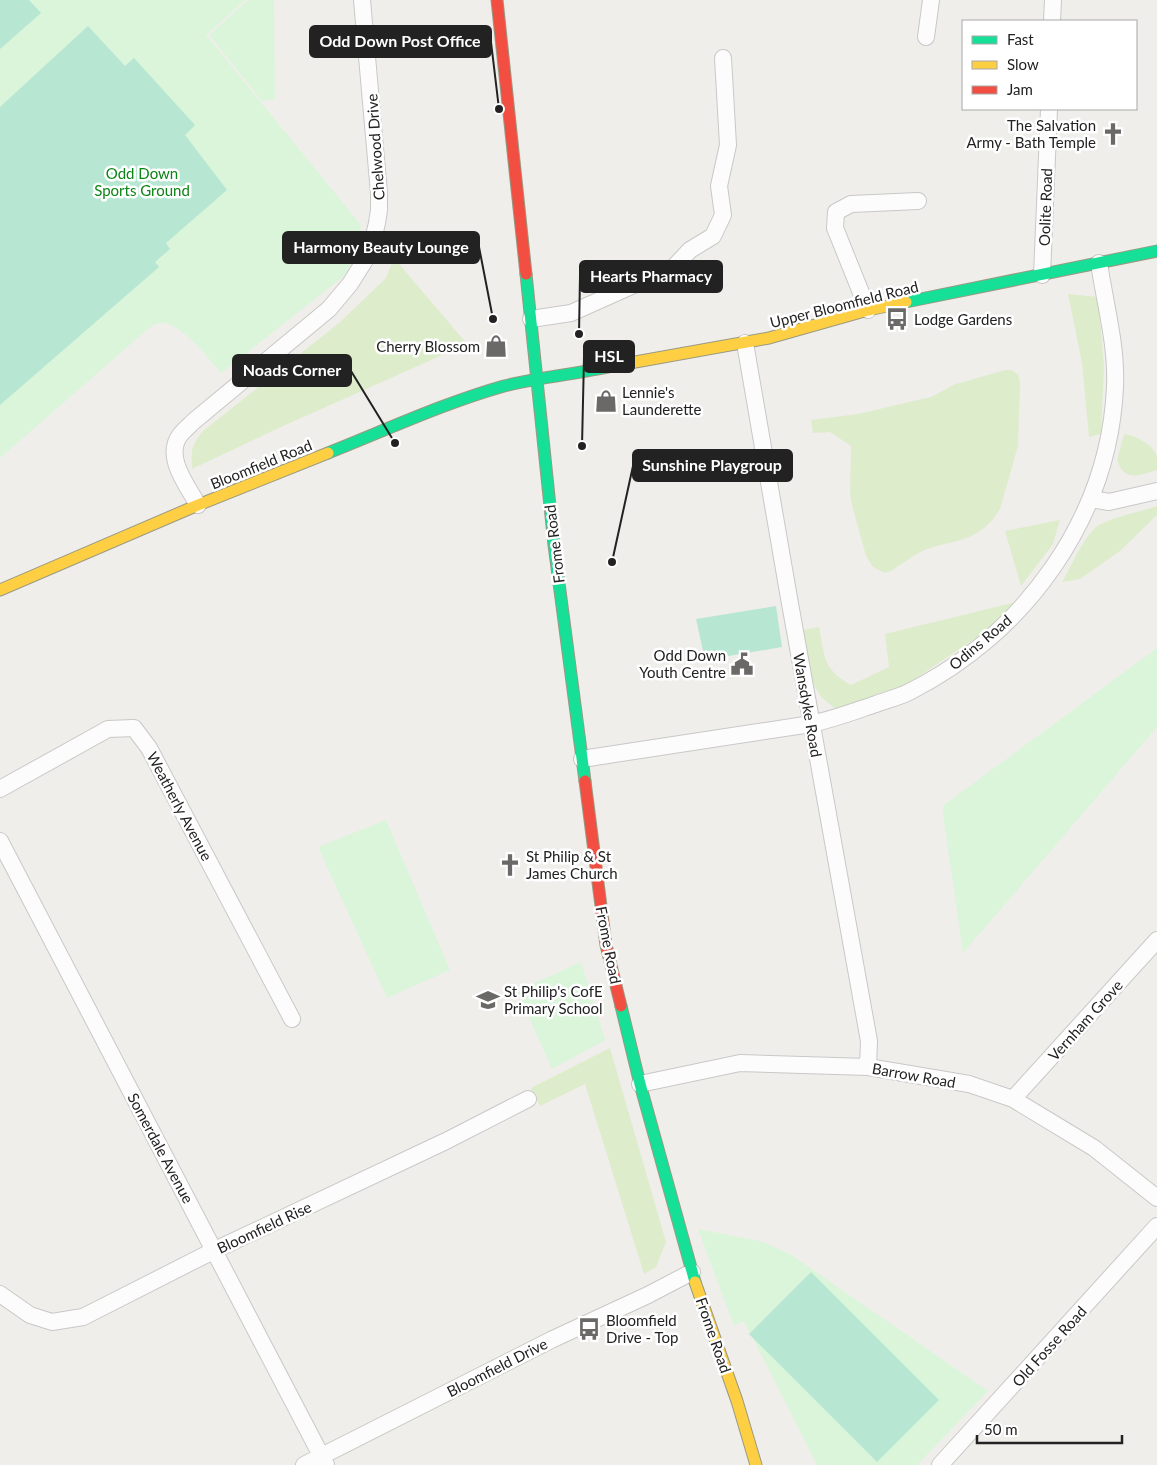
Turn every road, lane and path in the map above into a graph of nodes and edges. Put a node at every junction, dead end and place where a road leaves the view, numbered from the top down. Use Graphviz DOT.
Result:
graph roads {
  1 [pos="362,0"];
  2 [pos="497,0"];
  3 [pos="931,0"];
  4 [pos="1053,0"];
  5 [pos="1052,20"];
  6 [pos="926,36"];
  7 [pos="723,58"];
  8 [pos="1049,110"];
  9 [pos="918,201"];
  10 [pos="1157,251"];
  11 [pos="1099,263"];
  12 [pos="1042,275"];
  13 [pos="868,310"];
  14 [pos="531,319"];
  15 [pos="745,343"];
  16 [pos="537,378"];
  17 [pos="1157,491"];
  18 [pos="1091,499"];
  19 [pos="198,505"];
  20 [pos="0,590"];
  21 [pos="811,724"];
  22 [pos="582,759"];
  23 [pos="0,789"];
  24 [pos="0,841"];
  25 [pos="1157,940"];
  26 [pos="292,1018"];
  27 [pos="868,1066"];
  28 [pos="640,1084"];
  29 [pos="528,1099"];
  30 [pos="1013,1099"];
  31 [pos="1157,1198"];
  32 [pos="1156,1229"];
  33 [pos="215,1250"];
  34 [pos="692,1272"];
  35 [pos="0,1294"];
  36 [pos="324,1461"];
  37 [pos="304,1465"];
  38 [pos="756,1465"];
  39 [pos="940,1465"];
  1 -- 19 [label="street, Chelwood Drive"];
  2 -- 14 [label="street, Frome Road"];
  3 -- 6 [label="street"];
  4 -- 5 [label="street"];
  7 -- 14 [label="street"];
  8 -- 12 [label="street, Oolite Road"];
  9 -- 13 [label="street"];
  10 -- 11 [label="street, Upper Bloomfield Road"];
  11 -- 12 [label="street, Upper Bloomfield Road"];
  11 -- 18 [label="street, Odins Road"];
  12 -- 13 [label="street, Upper Bloomfield Road"];
  13 -- 15 [label="street, Upper Bloomfield Road"];
  14 -- 16 [label="street, Frome Road"];
  15 -- 16 [label="street, Upper Bloomfield Road"];
  15 -- 21 [label="street, Wansdyke Road"];
  16 -- 19 [label="street, Bloomfield Road"];
  16 -- 22 [label="street, Frome Road"];
  17 -- 18 [label="street"];
  18 -- 21 [label="street, Odins Road"];
  19 -- 20 [label="street, Bloomfield Road"];
  21 -- 22 [label="street, Odins Road"];
  21 -- 27 [label="street, Wansdyke Road"];
  22 -- 28 [label="street, Frome Road"];
  23 -- 26 [label="street, Weatherly Avenue"];
  24 -- 33 [label="street, Somerdale Avenue"];
  25 -- 30 [label="street, Vernham Grove"];
  27 -- 28 [label="street, Barrow Road"];
  27 -- 30 [label="street, Barrow Road"];
  28 -- 34 [label="street, Frome Road"];
  29 -- 33 [label="street, Bloomfield Rise"];
  30 -- 31 [label="street, Barrow Road"];
  32 -- 39 [label="street, Old Fosse Road"];
  33 -- 35 [label="street, Bloomfield Rise"];
  33 -- 36 [label="street, Somerdale Avenue"];
  34 -- 36 [label="street, Bloomfield Drive"];
  34 -- 38 [label="street, Frome Road"];
  36 -- 37 [label="street, Bloomfield Drive"];
}
